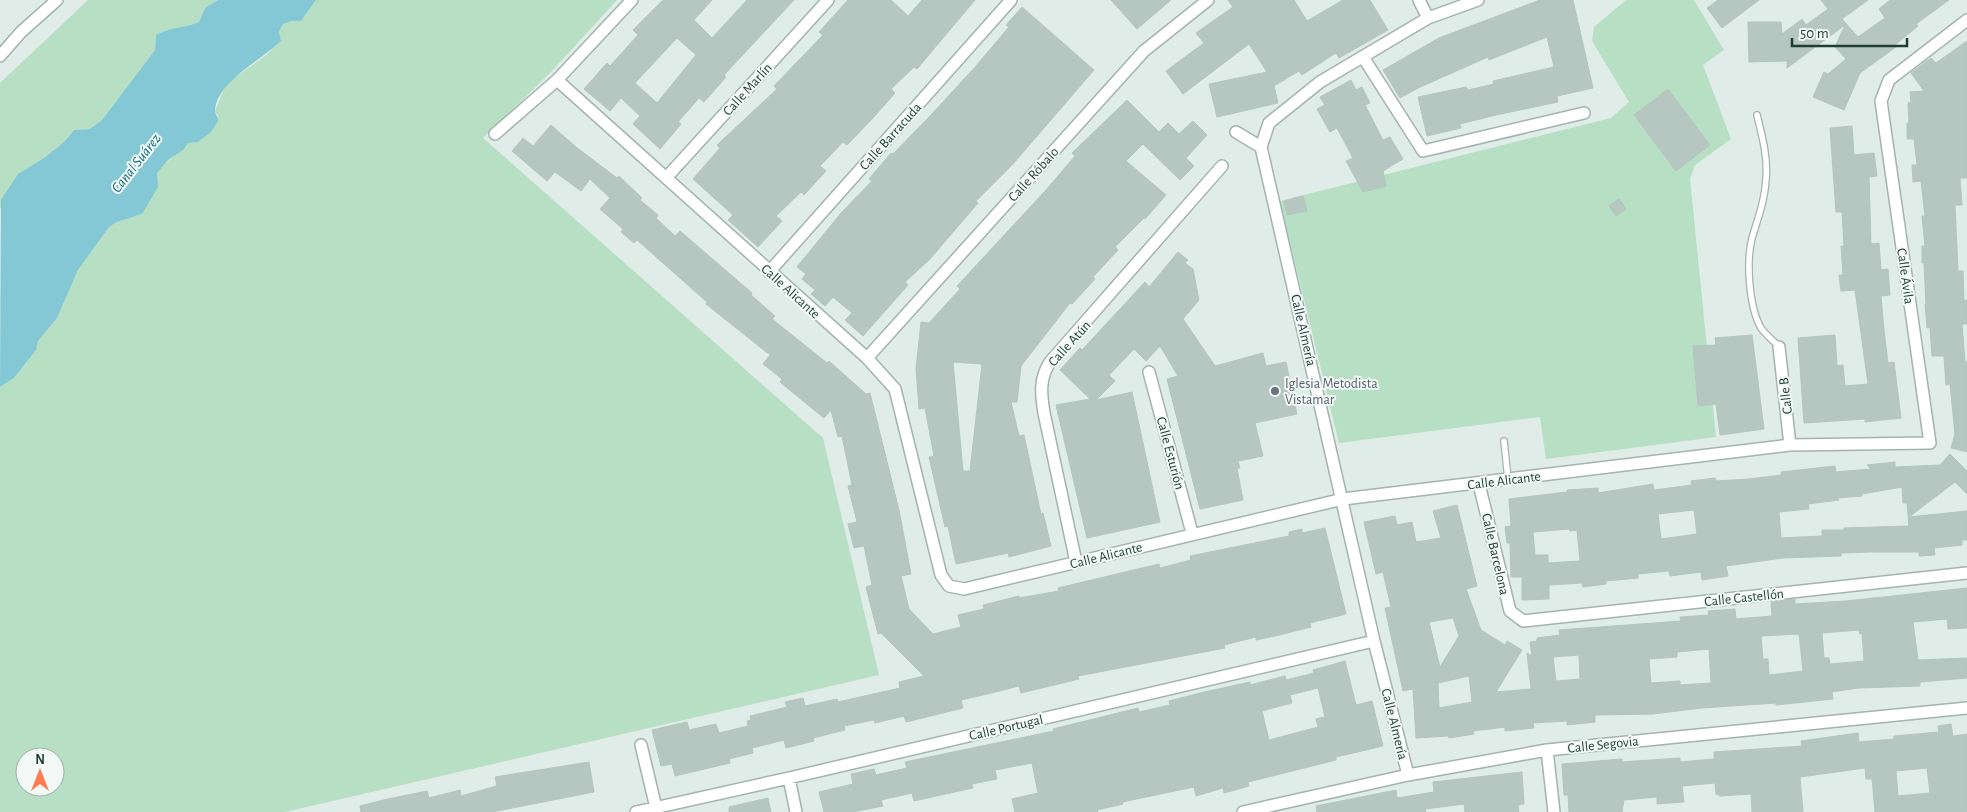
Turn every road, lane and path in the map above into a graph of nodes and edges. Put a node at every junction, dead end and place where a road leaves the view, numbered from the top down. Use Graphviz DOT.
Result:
graph roads {
  1 [pos="57,0"];
  2 [pos="632,0"];
  3 [pos="828,0"];
  4 [pos="1011,0"];
  5 [pos="1208,0"];
  6 [pos="1419,0"];
  7 [pos="1478,0"];
  8 [pos="1428,18"];
  9 [pos="1967,20"];
  10 [pos="0,56"];
  11 [pos="1363,57"];
  12 [pos="556,80"];
  13 [pos="1584,113"];
  14 [pos="1757,115"];
  15 [pos="1236,132"];
  16 [pos="495,134"];
  17 [pos="1261,147"];
  18 [pos="1222,166"];
  19 [pos="666,178"];
  20 [pos="769,272"];
  21 [pos="1779,347"];
  22 [pos="867,358"];
  23 [pos="1149,372"];
  24 [pos="1504,441"];
  25 [pos="1922,444"];
  26 [pos="1790,445"];
  27 [pos="1508,480"];
  28 [pos="1479,484"];
  29 [pos="1343,499"];
  30 [pos="1192,533"];
  31 [pos="1076,562"];
  32 [pos="1967,573"];
  33 [pos="1521,619"];
  34 [pos="1374,641"];
  35 [pos="1967,708"];
  36 [pos="641,745"];
  37 [pos="1547,750"];
  38 [pos="1408,775"];
  39 [pos="789,778"];
  40 [pos="657,810"];
  41 [pos="636,812"];
  42 [pos="796,812"];
  43 [pos="1243,812"];
  44 [pos="1554,812"];
  1 -- 10 [label="street"];
  2 -- 12 [label="street"];
  3 -- 19 [label="street, Calle Marlín"];
  4 -- 20 [label="street, Calle Barracuda"];
  5 -- 22 [label="street, Calle Róbalo"];
  6 -- 8 [label="street"];
  7 -- 8 [label="street"];
  8 -- 11 [label="street"];
  9 -- 25 [label="street, Calle Ávila"];
  11 -- 13 [label="street"];
  11 -- 17 [label="street"];
  12 -- 16 [label="street"];
  12 -- 19 [label="street, Calle Alicante"];
  14 -- 21 [label="lane"];
  15 -- 17 [label="street"];
  17 -- 29 [label="street, Calle Almería"];
  18 -- 31 [label="street, Calle Atún"];
  19 -- 20 [label="street, Calle Alicante"];
  20 -- 22 [label="street, Calle Alicante"];
  21 -- 26 [label="street, Calle B"];
  22 -- 31 [label="street, Calle Alicante"];
  23 -- 30 [label="street, Calle Esturión"];
  24 -- 27 [label="lane"];
  25 -- 26 [label="street, Calle Alicante"];
  26 -- 27 [label="street, Calle Alicante"];
  27 -- 28 [label="street, Calle Alicante"];
  28 -- 29 [label="street, Calle Alicante"];
  28 -- 33 [label="street, Calle Barcelona"];
  29 -- 30 [label="street, Calle Alicante"];
  29 -- 34 [label="street, Calle Almería"];
  30 -- 31 [label="street, Calle Alicante"];
  32 -- 33 [label="street, Calle Castellón"];
  34 -- 38 [label="street, Calle Almería"];
  34 -- 39 [label="street, Calle Portugal"];
  35 -- 37 [label="street, Calle Segovia"];
  36 -- 40 [label="street"];
  37 -- 38 [label="street, Calle Segovia"];
  37 -- 44 [label="street"];
  38 -- 43 [label="street, Calle Segovia"];
  39 -- 40 [label="street, Calle Portugal"];
  39 -- 42 [label="street"];
  40 -- 41 [label="street, Calle Portugal"];
}
